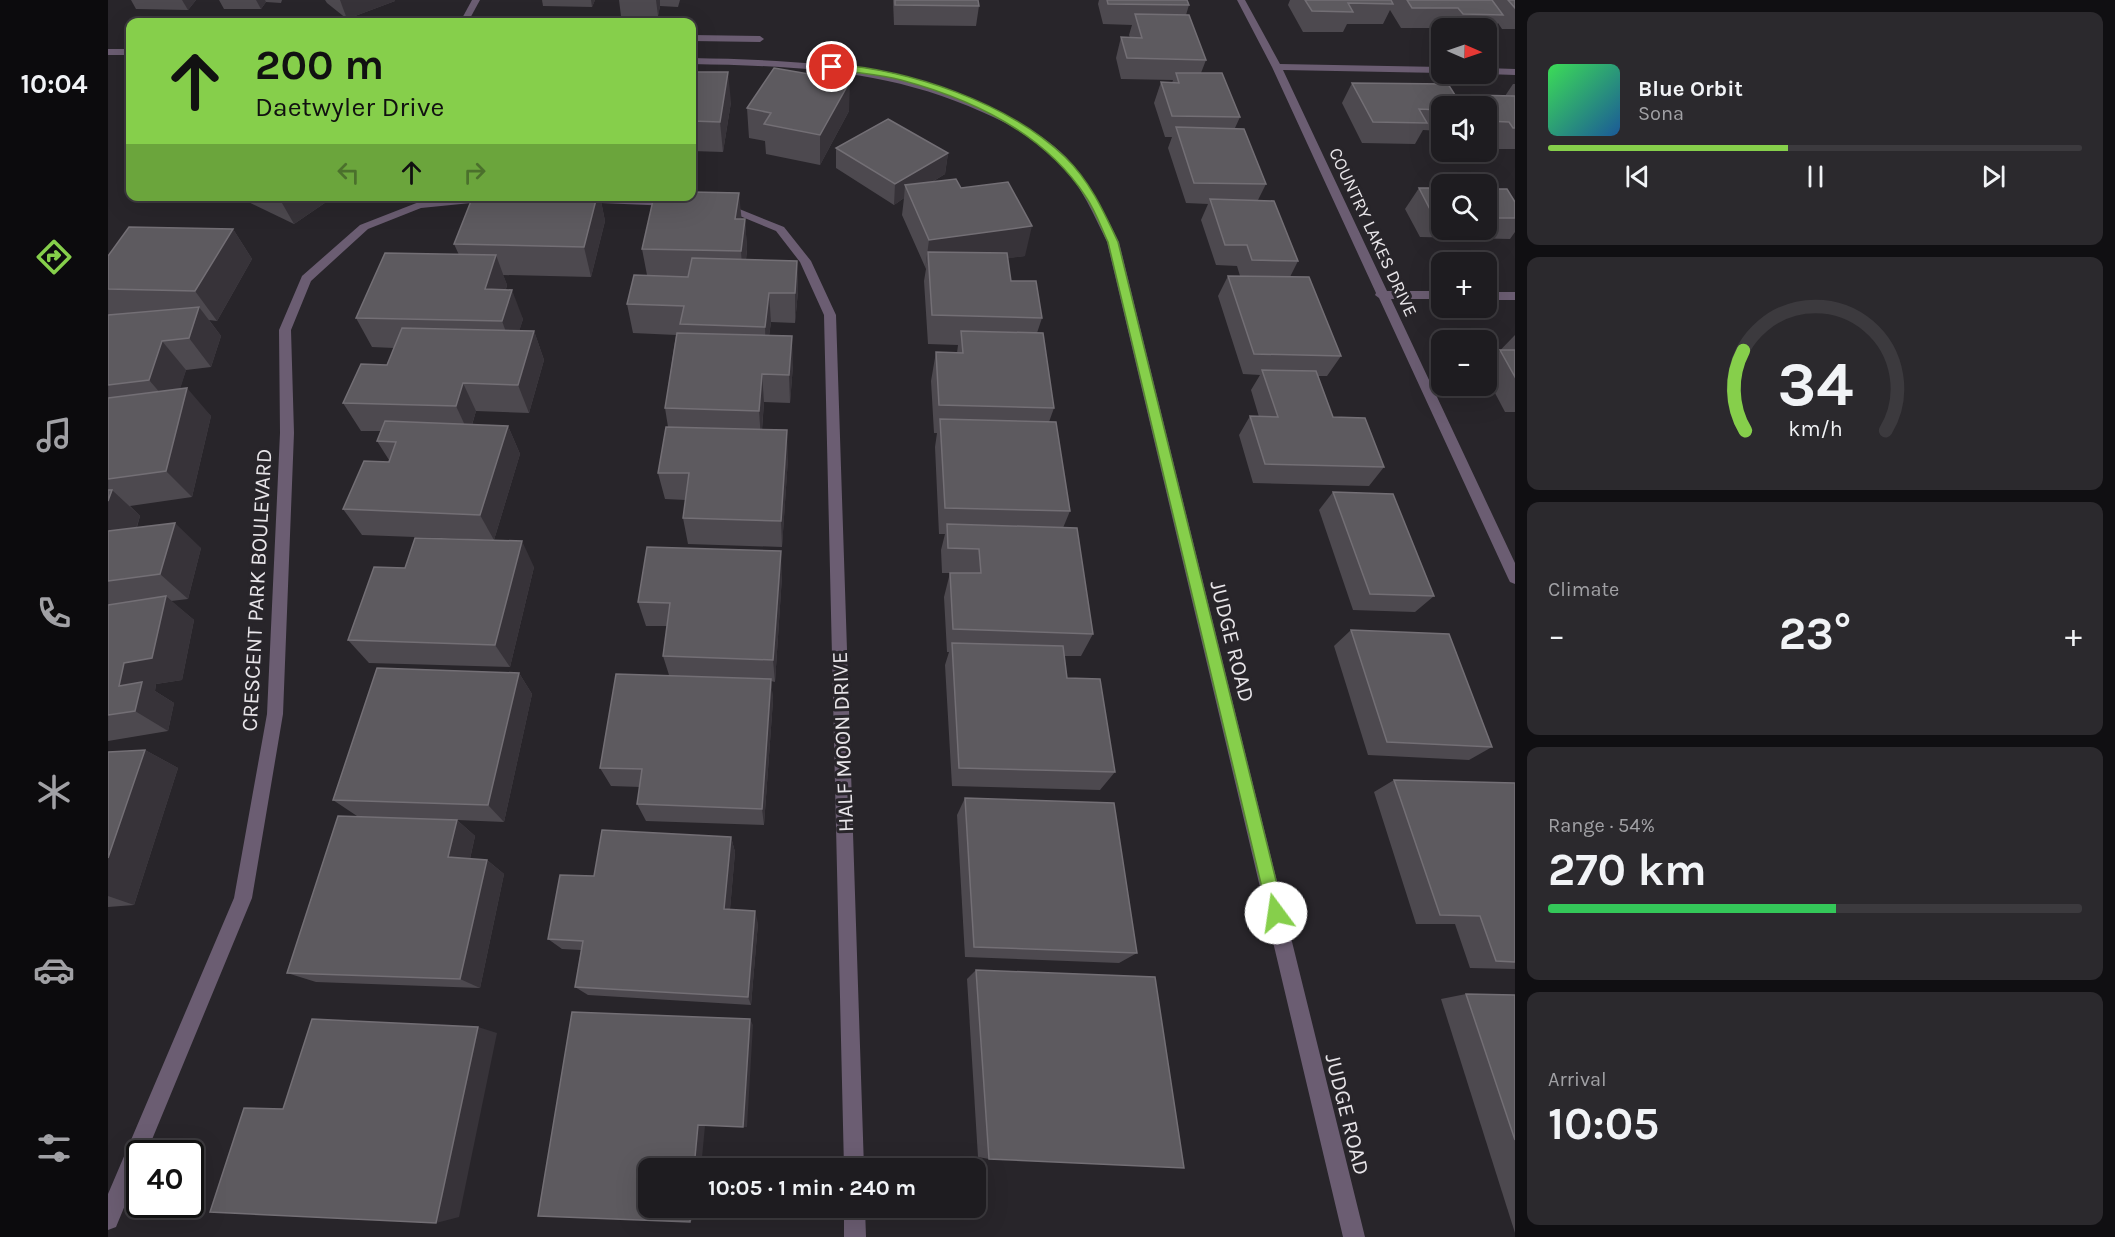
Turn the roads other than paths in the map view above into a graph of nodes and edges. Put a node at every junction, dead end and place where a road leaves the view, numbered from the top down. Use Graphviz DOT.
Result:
graph roads {
  1 [pos="476,0"];
  2 [pos="1241,0"];
  3 [pos="466,18"];
  4 [pos="696,38"];
  5 [pos="760,39"];
  6 [pos="108,52"];
  7 [pos="126,52"];
  8 [pos="696,61"];
  9 [pos="1276,67"];
  10 [pos="1431,70"];
  11 [pos="1497,71"];
  12 [pos="1515,72"];
  13 [pos="470,201"];
  14 [pos="598,201"];
  15 [pos="687,204"];
  16 [pos="711,204"];
  17 [pos="1381,295"];
  18 [pos="1431,296"];
  19 [pos="1497,296"];
  20 [pos="1515,296"];
  21 [pos="1515,578"];
  22 [pos="854,1158"];
  23 [pos="855,1218"];
  24 [pos="108,1219"];
  25 [pos="855,1237"];
  26 [pos="1354,1237"];
  1 -- 3 [label="street"];
  2 -- 9 [label="street, COUNTRY LAKES DRIVE"];
  4 -- 5 [label="street"];
  6 -- 7 [label="street"];
  8 -- 26 [label="street, JUDGE ROAD"];
  9 -- 10 [label="street"];
  9 -- 17 [label="street, COUNTRY LAKES DRIVE"];
  11 -- 12 [label="street"];
  13 -- 24 [label="street, CRESCENT PARK BOULEVARD"];
  14 -- 15 [label="street"];
  16 -- 22 [label="street, HALF MOON DRIVE"];
  17 -- 18 [label="street"];
  17 -- 21 [label="street, COUNTRY LAKES DRIVE"];
  19 -- 20 [label="street"];
  23 -- 25 [label="street"];
}
